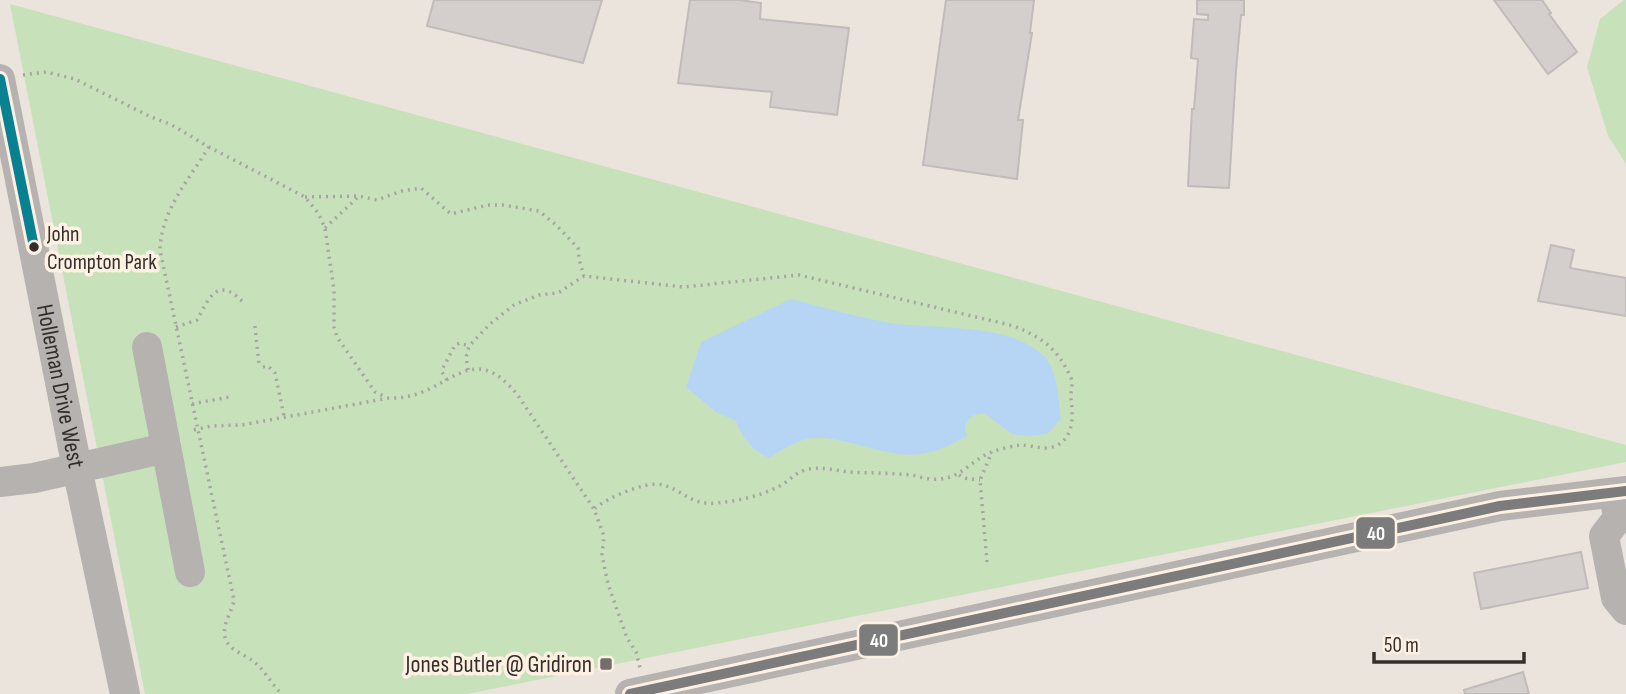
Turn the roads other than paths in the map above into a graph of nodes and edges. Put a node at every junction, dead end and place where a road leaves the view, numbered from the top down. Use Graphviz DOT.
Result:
graph roads {
  1 [pos="0,81"];
  2 [pos="147,347"];
  3 [pos="166,448"];
  4 [pos="77,468"];
  5 [pos="0,482"];
  6 [pos="1621,507"];
  7 [pos="1618,571"];
  8 [pos="190,572"];
  9 [pos="1626,610"];
  10 [pos="654,691"];
  11 [pos="125,694"];
  1 -- 4 [label="street, Holleman Drive West"];
  2 -- 3 [label="street"];
  3 -- 4 [label="street"];
  3 -- 8 [label="street"];
  4 -- 5 [label="street"];
  4 -- 11 [label="street, Holleman Drive West"];
  6 -- 7 [label="street"];
  6 -- 10 [label="street"];
  7 -- 9 [label="street"];
}
